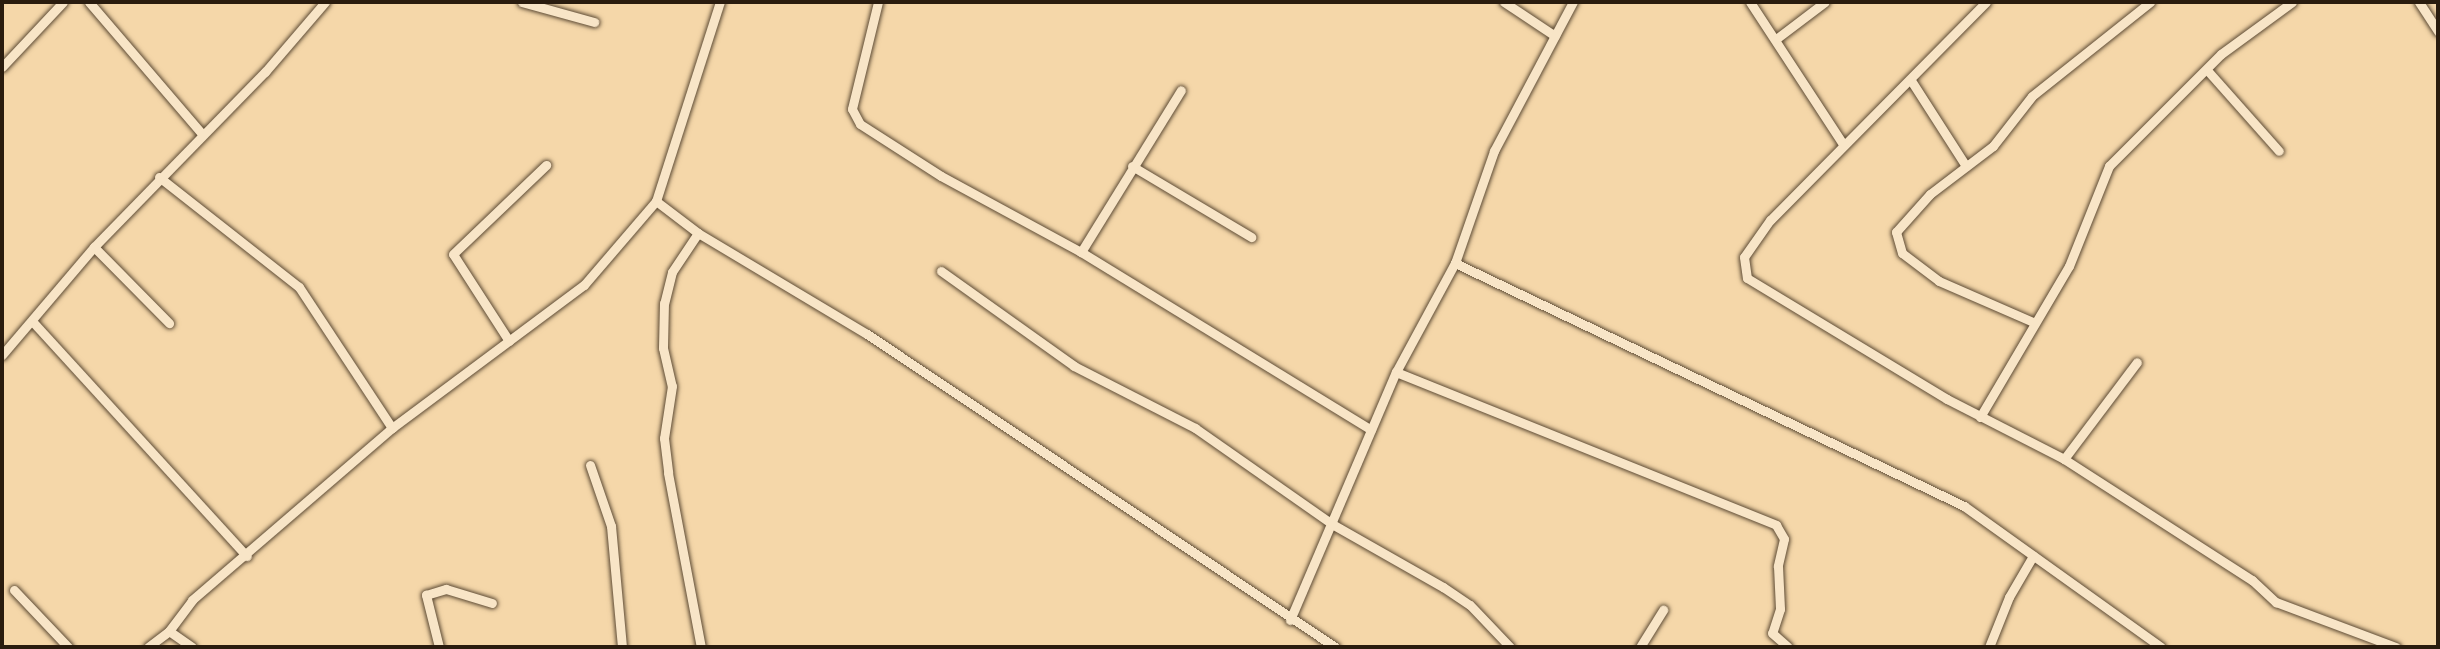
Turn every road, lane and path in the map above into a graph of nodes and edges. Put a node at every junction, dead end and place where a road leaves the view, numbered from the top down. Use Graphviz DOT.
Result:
graph roads {
  1 [pos="63,2"];
  2 [pos="89,2"];
  3 [pos="325,2"];
  4 [pos="522,2"];
  5 [pos="720,2"];
  6 [pos="878,2"];
  7 [pos="1504,2"];
  8 [pos="1573,2"];
  9 [pos="1750,2"];
  10 [pos="1825,2"];
  11 [pos="1986,2"];
  12 [pos="2150,2"];
  13 [pos="2292,2"];
  14 [pos="2419,2"];
  15 [pos="594,22"];
  16 [pos="2438,31"];
  17 [pos="1555,36"];
  18 [pos="1776,39"];
  19 [pos="2,67"];
  20 [pos="2207,70"];
  21 [pos="1912,82"];
  22 [pos="1181,90"];
  23 [pos="202,134"];
  24 [pos="1843,144"];
  25 [pos="2279,151"];
  26 [pos="546,165"];
  27 [pos="1132,166"];
  28 [pos="1966,166"];
  29 [pos="159,177"];
  30 [pos="656,201"];
  31 [pos="698,233"];
  32 [pos="1251,237"];
  33 [pos="94,247"];
  34 [pos="1081,252"];
  35 [pos="1455,263"];
  36 [pos="941,271"];
  37 [pos="33,322"];
  38 [pos="2033,322"];
  39 [pos="169,323"];
  40 [pos="509,341"];
  41 [pos="2,355"];
  42 [pos="2137,362"];
  43 [pos="1396,372"];
  44 [pos="1980,417"];
  45 [pos="392,428"];
  46 [pos="1371,430"];
  47 [pos="2064,459"];
  48 [pos="590,465"];
  49 [pos="1332,524"];
  50 [pos="247,556"];
  51 [pos="2033,556"];
  52 [pos="14,590"];
  53 [pos="492,603"];
  54 [pos="1663,610"];
  55 [pos="1290,620"];
  56 [pos="169,631"];
  57 [pos="68,647"];
  58 [pos="148,647"];
  59 [pos="192,647"];
  60 [pos="439,647"];
  61 [pos="622,647"];
  62 [pos="701,647"];
  63 [pos="1335,647"];
  64 [pos="1510,647"];
  65 [pos="1640,647"];
  66 [pos="1788,647"];
  67 [pos="1989,647"];
  68 [pos="2161,647"];
  69 [pos="2396,647"];
  1 -- 19 [label="street"];
  2 -- 23 [label="street"];
  3 -- 23 [label="street"];
  4 -- 15 [label="street"];
  5 -- 30 [label="street"];
  6 -- 34 [label="street"];
  7 -- 17 [label="street"];
  8 -- 17 [label="street"];
  9 -- 18 [label="street"];
  10 -- 18 [label="street"];
  11 -- 21 [label="street"];
  12 -- 28 [label="street"];
  13 -- 20 [label="street"];
  14 -- 16 [label="street"];
  17 -- 35 [label="street"];
  18 -- 24 [label="street"];
  20 -- 25 [label="street"];
  20 -- 38 [label="street"];
  21 -- 24 [label="street"];
  21 -- 28 [label="street"];
  22 -- 27 [label="street"];
  23 -- 29 [label="street"];
  24 -- 44 [label="street"];
  26 -- 40 [label="street"];
  27 -- 32 [label="street"];
  27 -- 34 [label="street"];
  28 -- 38 [label="street"];
  29 -- 33 [label="street"];
  29 -- 45 [label="street"];
  30 -- 31 [label="street"];
  30 -- 40 [label="street"];
  31 -- 55 [label="street"];
  31 -- 62 [label="street"];
  33 -- 37 [label="street"];
  33 -- 39 [label="street"];
  34 -- 46 [label="street"];
  35 -- 43 [label="street"];
  35 -- 51 [label="street"];
  36 -- 49 [label="street"];
  37 -- 41 [label="street"];
  37 -- 50 [label="street"];
  38 -- 44 [label="street"];
  40 -- 45 [label="street"];
  42 -- 47 [label="street"];
  43 -- 46 [label="street"];
  43 -- 66 [label="street"];
  44 -- 47 [label="street"];
  45 -- 50 [label="street"];
  46 -- 49 [label="street"];
  47 -- 69 [label="street"];
  48 -- 61 [label="street"];
  49 -- 55 [label="street"];
  49 -- 64 [label="street"];
  50 -- 56 [label="street"];
  51 -- 67 [label="street"];
  51 -- 68 [label="street"];
  52 -- 57 [label="street"];
  53 -- 60 [label="street"];
  54 -- 65 [label="street"];
  55 -- 63 [label="street"];
  56 -- 58 [label="street"];
  56 -- 59 [label="street"];
}
